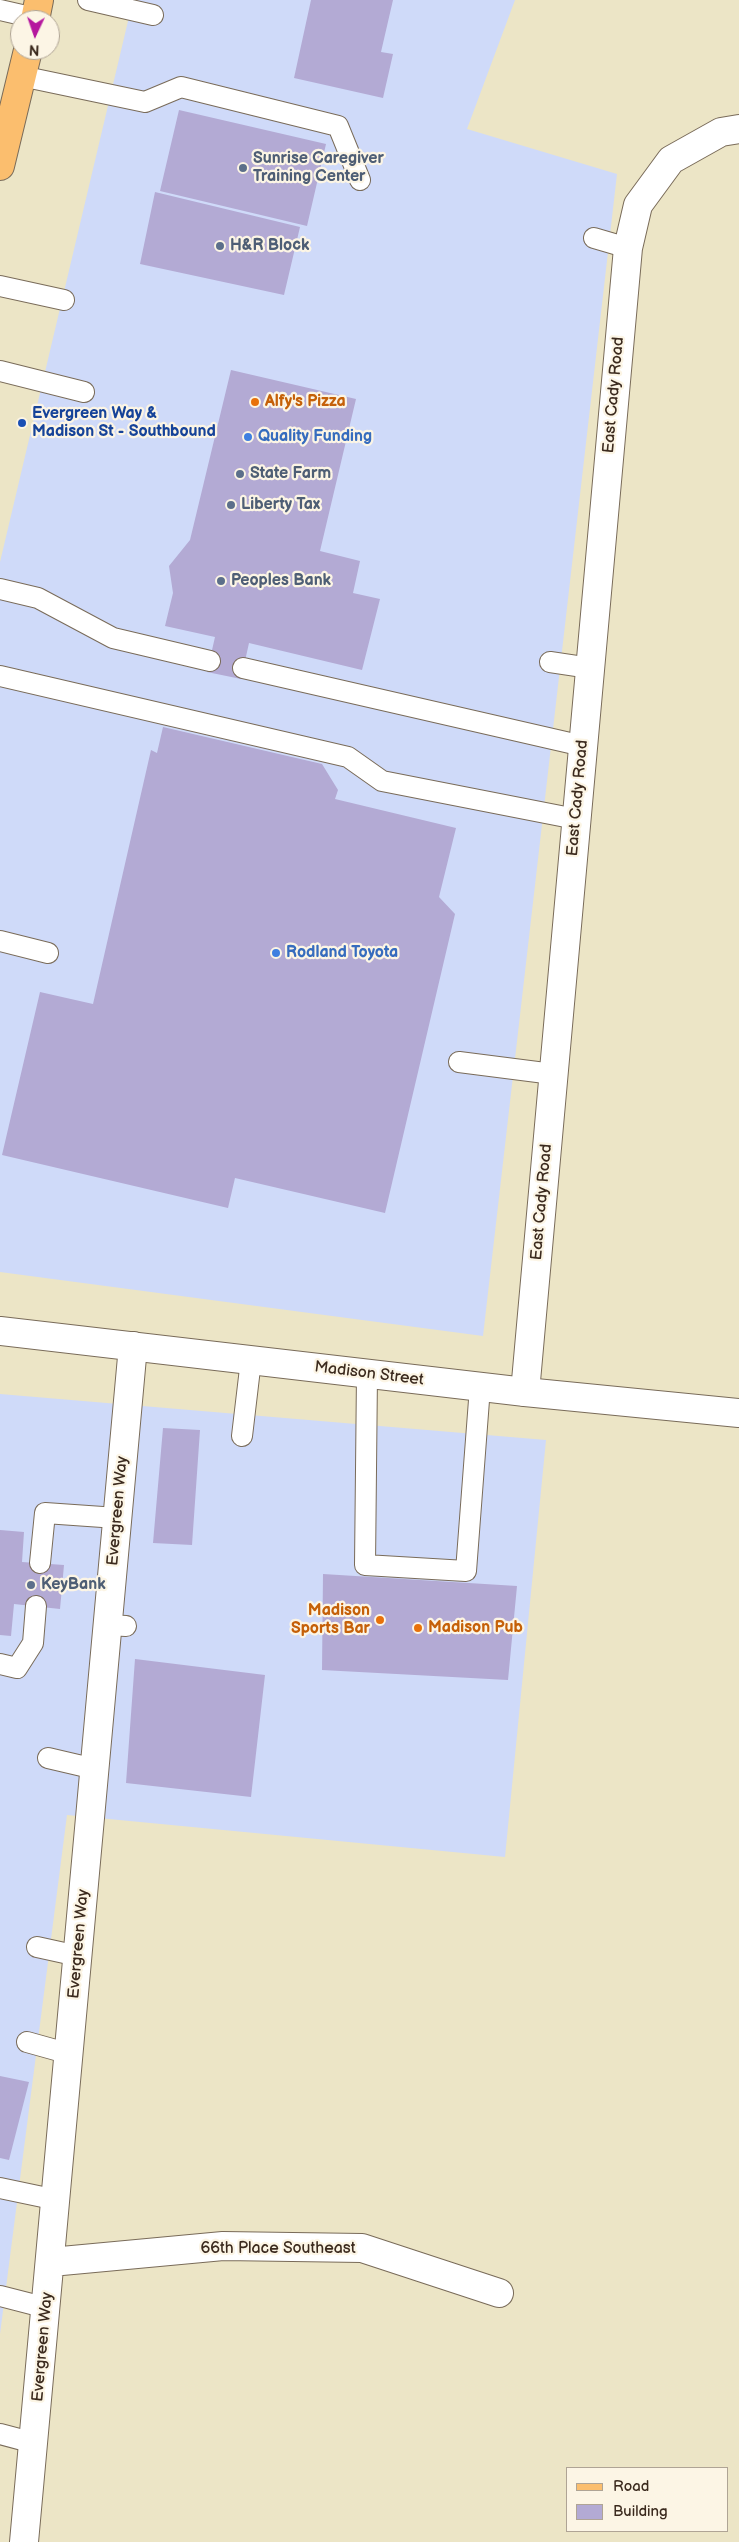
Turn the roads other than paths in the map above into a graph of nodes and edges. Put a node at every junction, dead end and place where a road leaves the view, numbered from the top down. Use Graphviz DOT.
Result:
graph roads {
  1 [pos="88,0"];
  2 [pos="153,15"];
  3 [pos="25,60"];
  4 [pos="21,76"];
  5 [pos="739,129"];
  6 [pos="2,149"];
  7 [pos="360,180"];
  8 [pos="594,238"];
  9 [pos="628,248"];
  10 [pos="0,286"];
  11 [pos="64,300"];
  12 [pos="0,371"];
  13 [pos="84,392"];
  14 [pos="0,589"];
  15 [pos="210,661"];
  16 [pos="550,662"];
  17 [pos="243,668"];
  18 [pos="590,668"];
  19 [pos="0,676"];
  20 [pos="583,746"];
  21 [pos="576,819"];
  22 [pos="0,941"];
  23 [pos="48,953"];
  24 [pos="458,1062"];
  25 [pos="553,1074"];
  26 [pos="0,1331"];
  27 [pos="133,1346"];
  28 [pos="250,1360"];
  29 [pos="367,1374"];
  30 [pos="480,1387"];
  31 [pos="525,1392"];
  32 [pos="739,1413"];
  33 [pos="242,1436"];
  34 [pos="118,1518"];
  35 [pos="40,1563"];
  36 [pos="36,1606"];
  37 [pos="0,1664"];
  38 [pos="48,1758"];
  39 [pos="95,1769"];
  40 [pos="37,1948"];
  41 [pos="78,1956"];
  42 [pos="27,2042"];
  43 [pos="70,2054"];
  44 [pos="0,2188"];
  45 [pos="57,2200"];
  46 [pos="51,2262"];
  47 [pos="499,2293"];
  48 [pos="0,2296"];
  49 [pos="47,2308"];
  50 [pos="0,2434"];
  51 [pos="34,2443"];
  52 [pos="24,2542"];
  1 -- 2 [label="lane"];
  3 -- 4 [label="main road"];
  4 -- 6 [label="main road"];
  4 -- 7 [label="lane"];
  5 -- 9 [label="street, East Cady Road"];
  8 -- 9 [label="lane"];
  9 -- 18 [label="street, East Cady Road"];
  10 -- 11 [label="lane"];
  12 -- 13 [label="lane"];
  14 -- 15 [label="lane"];
  16 -- 18 [label="lane"];
  17 -- 20 [label="lane"];
  18 -- 20 [label="street, East Cady Road"];
  19 -- 21 [label="lane"];
  20 -- 21 [label="street, East Cady Road"];
  21 -- 25 [label="street, East Cady Road"];
  22 -- 23 [label="lane"];
  24 -- 25 [label="lane"];
  25 -- 31 [label="street, East Cady Road"];
  26 -- 27 [label="street, Madison Street"];
  27 -- 28 [label="street, Madison Street"];
  27 -- 34 [label="street, Evergreen Way"];
  28 -- 29 [label="street, Madison Street"];
  28 -- 33 [label="lane"];
  29 -- 30 [label="street, Madison Street"];
  29 -- 30 [label="lane"];
  30 -- 31 [label="street, Madison Street"];
  31 -- 32 [label="street, Madison Street"];
  34 -- 35 [label="lane"];
  34 -- 39 [label="street, Evergreen Way"];
  36 -- 37 [label="lane"];
  38 -- 39 [label="lane"];
  39 -- 41 [label="street, Evergreen Way"];
  40 -- 41 [label="lane"];
  41 -- 43 [label="street, Evergreen Way"];
  42 -- 43 [label="lane"];
  43 -- 45 [label="street, Evergreen Way"];
  44 -- 45 [label="lane"];
  45 -- 46 [label="street, Evergreen Way"];
  46 -- 47 [label="street, 66th Place Southeast"];
  46 -- 49 [label="street, Evergreen Way"];
  48 -- 49 [label="lane"];
  49 -- 51 [label="street, Evergreen Way"];
  50 -- 51 [label="lane"];
  51 -- 52 [label="street, Evergreen Way"];
}
